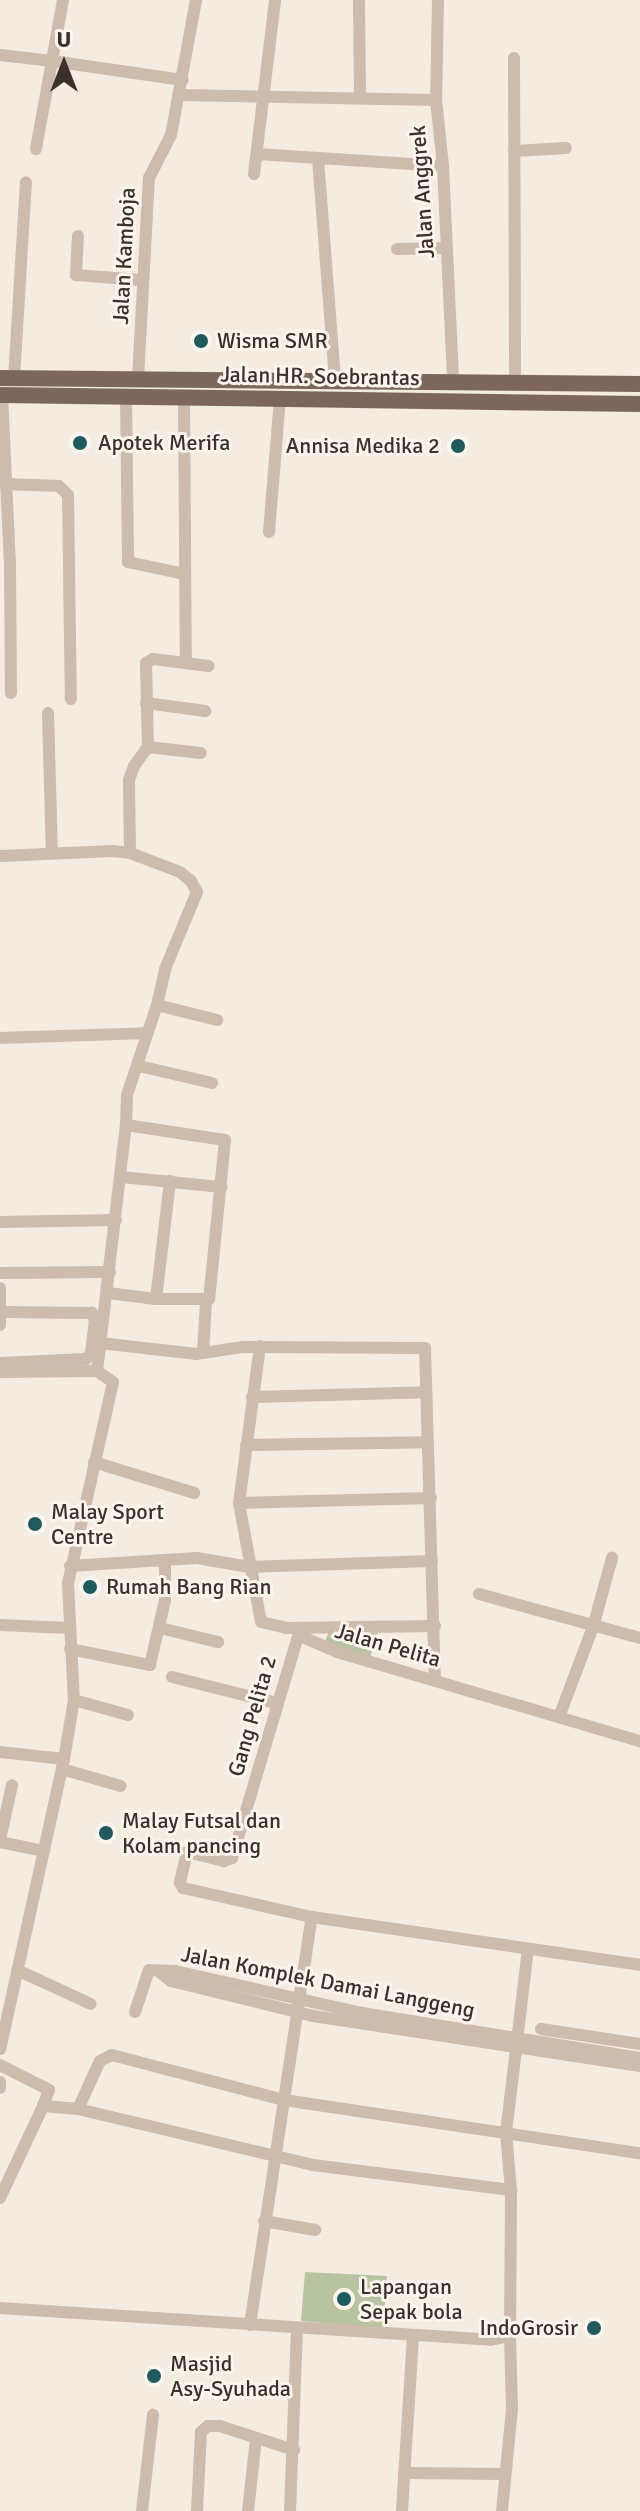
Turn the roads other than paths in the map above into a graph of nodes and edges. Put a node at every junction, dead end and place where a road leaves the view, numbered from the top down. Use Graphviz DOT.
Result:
graph roads {
  1 [pos="63,0"];
  2 [pos="196,0"];
  3 [pos="275,0"];
  4 [pos="359,0"];
  5 [pos="438,0"];
  6 [pos="0,55"];
  7 [pos="514,58"];
  8 [pos="52,61"];
  9 [pos="183,80"];
  10 [pos="181,95"];
  11 [pos="262,97"];
  12 [pos="360,97"];
  13 [pos="436,100"];
  14 [pos="566,148"];
  15 [pos="36,149"];
  16 [pos="514,151"];
  17 [pos="257,154"];
  18 [pos="318,159"];
  19 [pos="443,166"];
  20 [pos="254,174"];
  21 [pos="26,182"];
  22 [pos="78,236"];
  23 [pos="446,248"];
  24 [pos="397,249"];
  25 [pos="141,280"];
  26 [pos="138,379"];
  27 [pos="335,381"];
  28 [pos="453,382"];
  29 [pos="515,383"];
  30 [pos="640,384"];
  31 [pos="4,386"];
  32 [pos="282,392"];
  33 [pos="126,396"];
  34 [pos="184,397"];
  35 [pos="637,402"];
  36 [pos="4,484"];
  37 [pos="269,532"];
  38 [pos="184,574"];
  39 [pos="186,663"];
  40 [pos="209,666"];
  41 [pos="11,693"];
  42 [pos="71,699"];
  43 [pos="146,703"];
  44 [pos="205,711"];
  45 [pos="48,713"];
  46 [pos="148,747"];
  47 [pos="201,753"];
  48 [pos="52,853"];
  49 [pos="130,853"];
  50 [pos="0,856"];
  51 [pos="157,1005"];
  52 [pos="217,1020"];
  53 [pos="147,1033"];
  54 [pos="0,1038"];
  55 [pos="139,1066"];
  56 [pos="212,1083"];
  57 [pos="126,1125"];
  58 [pos="122,1177"];
  59 [pos="170,1181"];
  60 [pos="221,1187"];
  61 [pos="116,1220"];
  62 [pos="0,1222"];
  63 [pos="110,1272"];
  64 [pos="0,1273"];
  65 [pos="0,1288"];
  66 [pos="108,1293"];
  67 [pos="156,1299"];
  68 [pos="206,1302"];
  69 [pos="0,1312"];
  70 [pos="0,1325"];
  71 [pos="100,1343"];
  72 [pos="260,1346"];
  73 [pos="203,1353"];
  74 [pos="0,1363"];
  75 [pos="97,1371"];
  76 [pos="0,1372"];
  77 [pos="426,1392"];
  78 [pos="252,1397"];
  79 [pos="427,1442"];
  80 [pos="246,1445"];
  81 [pos="94,1462"];
  82 [pos="194,1493"];
  83 [pos="431,1498"];
  84 [pos="239,1503"];
  85 [pos="612,1558"];
  86 [pos="165,1561"];
  87 [pos="432,1561"];
  88 [pos="70,1566"];
  89 [pos="249,1567"];
  90 [pos="479,1594"];
  91 [pos="0,1625"];
  92 [pos="435,1626"];
  93 [pos="593,1627"];
  94 [pos="69,1628"];
  95 [pos="160,1628"];
  96 [pos="297,1630"];
  97 [pos="640,1638"];
  98 [pos="218,1642"];
  99 [pos="70,1649"];
  100 [pos="172,1677"];
  101 [pos="435,1679"];
  102 [pos="74,1700"];
  103 [pos="276,1703"];
  104 [pos="128,1715"];
  105 [pos="559,1717"];
  106 [pos="640,1741"];
  107 [pos="0,1752"];
  108 [pos="63,1764"];
  109 [pos="12,1785"];
  110 [pos="121,1786"];
  111 [pos="2,1823"];
  112 [pos="0,1841"];
  113 [pos="44,1851"];
  114 [pos="312,1917"];
  115 [pos="528,1949"];
  116 [pos="640,1965"];
  117 [pos="17,1970"];
  118 [pos="91,2004"];
  119 [pos="296,2006"];
  120 [pos="135,2012"];
  121 [pos="541,2029"];
  122 [pos="601,2038"];
  123 [pos="517,2042"];
  124 [pos="640,2044"];
  125 [pos="0,2049"];
  126 [pos="599,2052"];
  127 [pos="640,2058"];
  128 [pos="0,2065"];
  129 [pos="640,2066"];
  130 [pos="0,2082"];
  131 [pos="0,2088"];
  132 [pos="284,2100"];
  133 [pos="43,2106"];
  134 [pos="78,2109"];
  135 [pos="506,2133"];
  136 [pos="640,2153"];
  137 [pos="274,2156"];
  138 [pos="511,2190"];
  139 [pos="0,2198"];
  140 [pos="264,2221"];
  141 [pos="315,2230"];
  142 [pos="0,2308"];
  143 [pos="250,2325"];
  144 [pos="297,2328"];
  145 [pos="413,2335"];
  146 [pos="510,2336"];
  147 [pos="153,2415"];
  148 [pos="256,2438"];
  149 [pos="294,2450"];
  150 [pos="404,2473"];
  151 [pos="504,2474"];
  152 [pos="142,2511"];
  153 [pos="197,2511"];
  154 [pos="248,2511"];
  155 [pos="290,2511"];
  156 [pos="402,2511"];
  157 [pos="502,2511"];
  1 -- 8 [label="street"];
  2 -- 9 [label="street, Jalan Kamboja"];
  3 -- 11 [label="street"];
  4 -- 12 [label="street"];
  5 -- 13 [label="street, Jalan Anggrek"];
  6 -- 8 [label="street"];
  7 -- 16 [label="street"];
  8 -- 9 [label="street"];
  8 -- 15 [label="street"];
  9 -- 10 [label="street, Jalan Kamboja"];
  10 -- 11 [label="street"];
  10 -- 25 [label="street, Jalan Kamboja"];
  11 -- 12 [label="street"];
  11 -- 17 [label="street"];
  12 -- 13 [label="street"];
  13 -- 19 [label="street, Jalan Anggrek"];
  14 -- 16 [label="street"];
  16 -- 29 [label="street"];
  17 -- 18 [label="street"];
  17 -- 20 [label="street"];
  18 -- 19 [label="street"];
  18 -- 27 [label="street"];
  19 -- 23 [label="street, Jalan Anggrek"];
  21 -- 31 [label="street"];
  22 -- 25 [label="street"];
  23 -- 24 [label="street"];
  23 -- 28 [label="street, Jalan Anggrek"];
  25 -- 26 [label="street, Jalan Kamboja"];
  26 -- 31 [label="main road, Jalan HR. Soebrantas"];
  26 -- 32 [label="main road, Jalan HR. Soebrantas"];
  27 -- 28 [label="main road, Jalan HR. Soebrantas"];
  27 -- 32 [label="main road, Jalan HR. Soebrantas"];
  28 -- 29 [label="main road, Jalan HR. Soebrantas"];
  29 -- 30 [label="main road, Jalan HR. Soebrantas"];
  31 -- 33 [label="main road, Jalan HR. Soebrantas"];
  31 -- 36 [label="street"];
  32 -- 34 [label="main road, Jalan HR. Soebrantas"];
  32 -- 35 [label="main road, Jalan HR. Soebrantas"];
  32 -- 37 [label="street"];
  33 -- 34 [label="main road, Jalan HR. Soebrantas"];
  33 -- 38 [label="street"];
  34 -- 38 [label="street"];
  36 -- 41 [label="street"];
  36 -- 42 [label="street"];
  38 -- 39 [label="street"];
  39 -- 40 [label="street"];
  39 -- 43 [label="street"];
  43 -- 44 [label="street"];
  43 -- 46 [label="street"];
  45 -- 48 [label="street"];
  46 -- 47 [label="street"];
  46 -- 49 [label="street"];
  48 -- 49 [label="street"];
  48 -- 50 [label="street"];
  49 -- 51 [label="street"];
  51 -- 52 [label="street"];
  51 -- 53 [label="street"];
  53 -- 54 [label="street"];
  53 -- 55 [label="street"];
  55 -- 56 [label="street"];
  55 -- 57 [label="street"];
  57 -- 58 [label="street"];
  57 -- 60 [label="street"];
  58 -- 59 [label="street"];
  58 -- 61 [label="street"];
  59 -- 60 [label="street"];
  59 -- 67 [label="street"];
  60 -- 68 [label="street"];
  61 -- 62 [label="street"];
  61 -- 63 [label="street"];
  63 -- 64 [label="street"];
  63 -- 66 [label="street"];
  65 -- 69 [label="street"];
  66 -- 67 [label="street"];
  66 -- 71 [label="street"];
  67 -- 68 [label="street"];
  68 -- 73 [label="street"];
  69 -- 70 [label="street"];
  69 -- 74 [label="street"];
  71 -- 73 [label="street"];
  71 -- 75 [label="street"];
  72 -- 73 [label="street"];
  72 -- 77 [label="street"];
  72 -- 78 [label="street, Jalan Pelita"];
  75 -- 76 [label="street"];
  75 -- 81 [label="street"];
  77 -- 78 [label="street"];
  77 -- 79 [label="street"];
  78 -- 80 [label="street, Jalan Pelita"];
  79 -- 80 [label="street"];
  79 -- 83 [label="street"];
  80 -- 84 [label="street, Jalan Pelita"];
  81 -- 82 [label="street"];
  81 -- 88 [label="street"];
  83 -- 84 [label="street"];
  83 -- 87 [label="street"];
  84 -- 89 [label="street, Jalan Pelita"];
  85 -- 93 [label="street"];
  86 -- 88 [label="street"];
  86 -- 89 [label="street"];
  86 -- 95 [label="street"];
  87 -- 89 [label="street"];
  87 -- 92 [label="street"];
  88 -- 94 [label="street"];
  89 -- 96 [label="street, Jalan Pelita"];
  90 -- 93 [label="street"];
  91 -- 94 [label="street"];
  92 -- 96 [label="street"];
  92 -- 101 [label="street"];
  93 -- 97 [label="street"];
  93 -- 105 [label="street"];
  94 -- 99 [label="street"];
  95 -- 98 [label="street"];
  95 -- 99 [label="street"];
  96 -- 101 [label="street, Jalan Pelita"];
  96 -- 103 [label="street, Gang Pelita 2"];
  99 -- 102 [label="street"];
  100 -- 103 [label="street"];
  101 -- 105 [label="street, Jalan Pelita"];
  102 -- 104 [label="street"];
  102 -- 108 [label="street"];
  103 -- 114 [label="street, Gang Pelita 2"];
  105 -- 106 [label="street, Jalan Pelita"];
  107 -- 108 [label="street"];
  108 -- 110 [label="street"];
  108 -- 113 [label="street"];
  109 -- 111 [label="street"];
  111 -- 112 [label="street"];
  112 -- 113 [label="street"];
  113 -- 117 [label="street"];
  114 -- 115 [label="street"];
  114 -- 119 [label="street"];
  115 -- 116 [label="street"];
  115 -- 123 [label="street"];
  117 -- 118 [label="street"];
  117 -- 125 [label="street"];
  119 -- 120 [label="street, Jalan Komplek Damai Langgeng"];
  119 -- 123 [label="street, Jalan Komplek Damai Langgeng"];
  119 -- 132 [label="street"];
  121 -- 122 [label="street"];
  122 -- 124 [label="street"];
  122 -- 126 [label="street"];
  123 -- 126 [label="street, Jalan Komplek Damai Langgeng"];
  123 -- 129 [label="street, Jalan Komplek Damai Langgeng"];
  123 -- 135 [label="street"];
  126 -- 127 [label="street, Jalan Komplek Damai Langgeng"];
  128 -- 133 [label="street"];
  130 -- 131 [label="street"];
  132 -- 134 [label="street"];
  132 -- 135 [label="street"];
  132 -- 137 [label="street"];
  133 -- 134 [label="street"];
  133 -- 139 [label="street"];
  134 -- 137 [label="street"];
  135 -- 136 [label="street"];
  135 -- 138 [label="street"];
  137 -- 138 [label="street"];
  137 -- 140 [label="street"];
  138 -- 146 [label="street"];
  140 -- 141 [label="street"];
  140 -- 143 [label="street"];
  142 -- 143 [label="street"];
  143 -- 144 [label="street"];
  144 -- 145 [label="street"];
  144 -- 149 [label="street"];
  145 -- 146 [label="street"];
  145 -- 150 [label="street"];
  146 -- 151 [label="street"];
  147 -- 152 [label="street"];
  148 -- 149 [label="street"];
  148 -- 153 [label="street"];
  148 -- 154 [label="street"];
  149 -- 155 [label="street"];
  150 -- 151 [label="street"];
  150 -- 156 [label="street"];
  151 -- 157 [label="street"];
}
